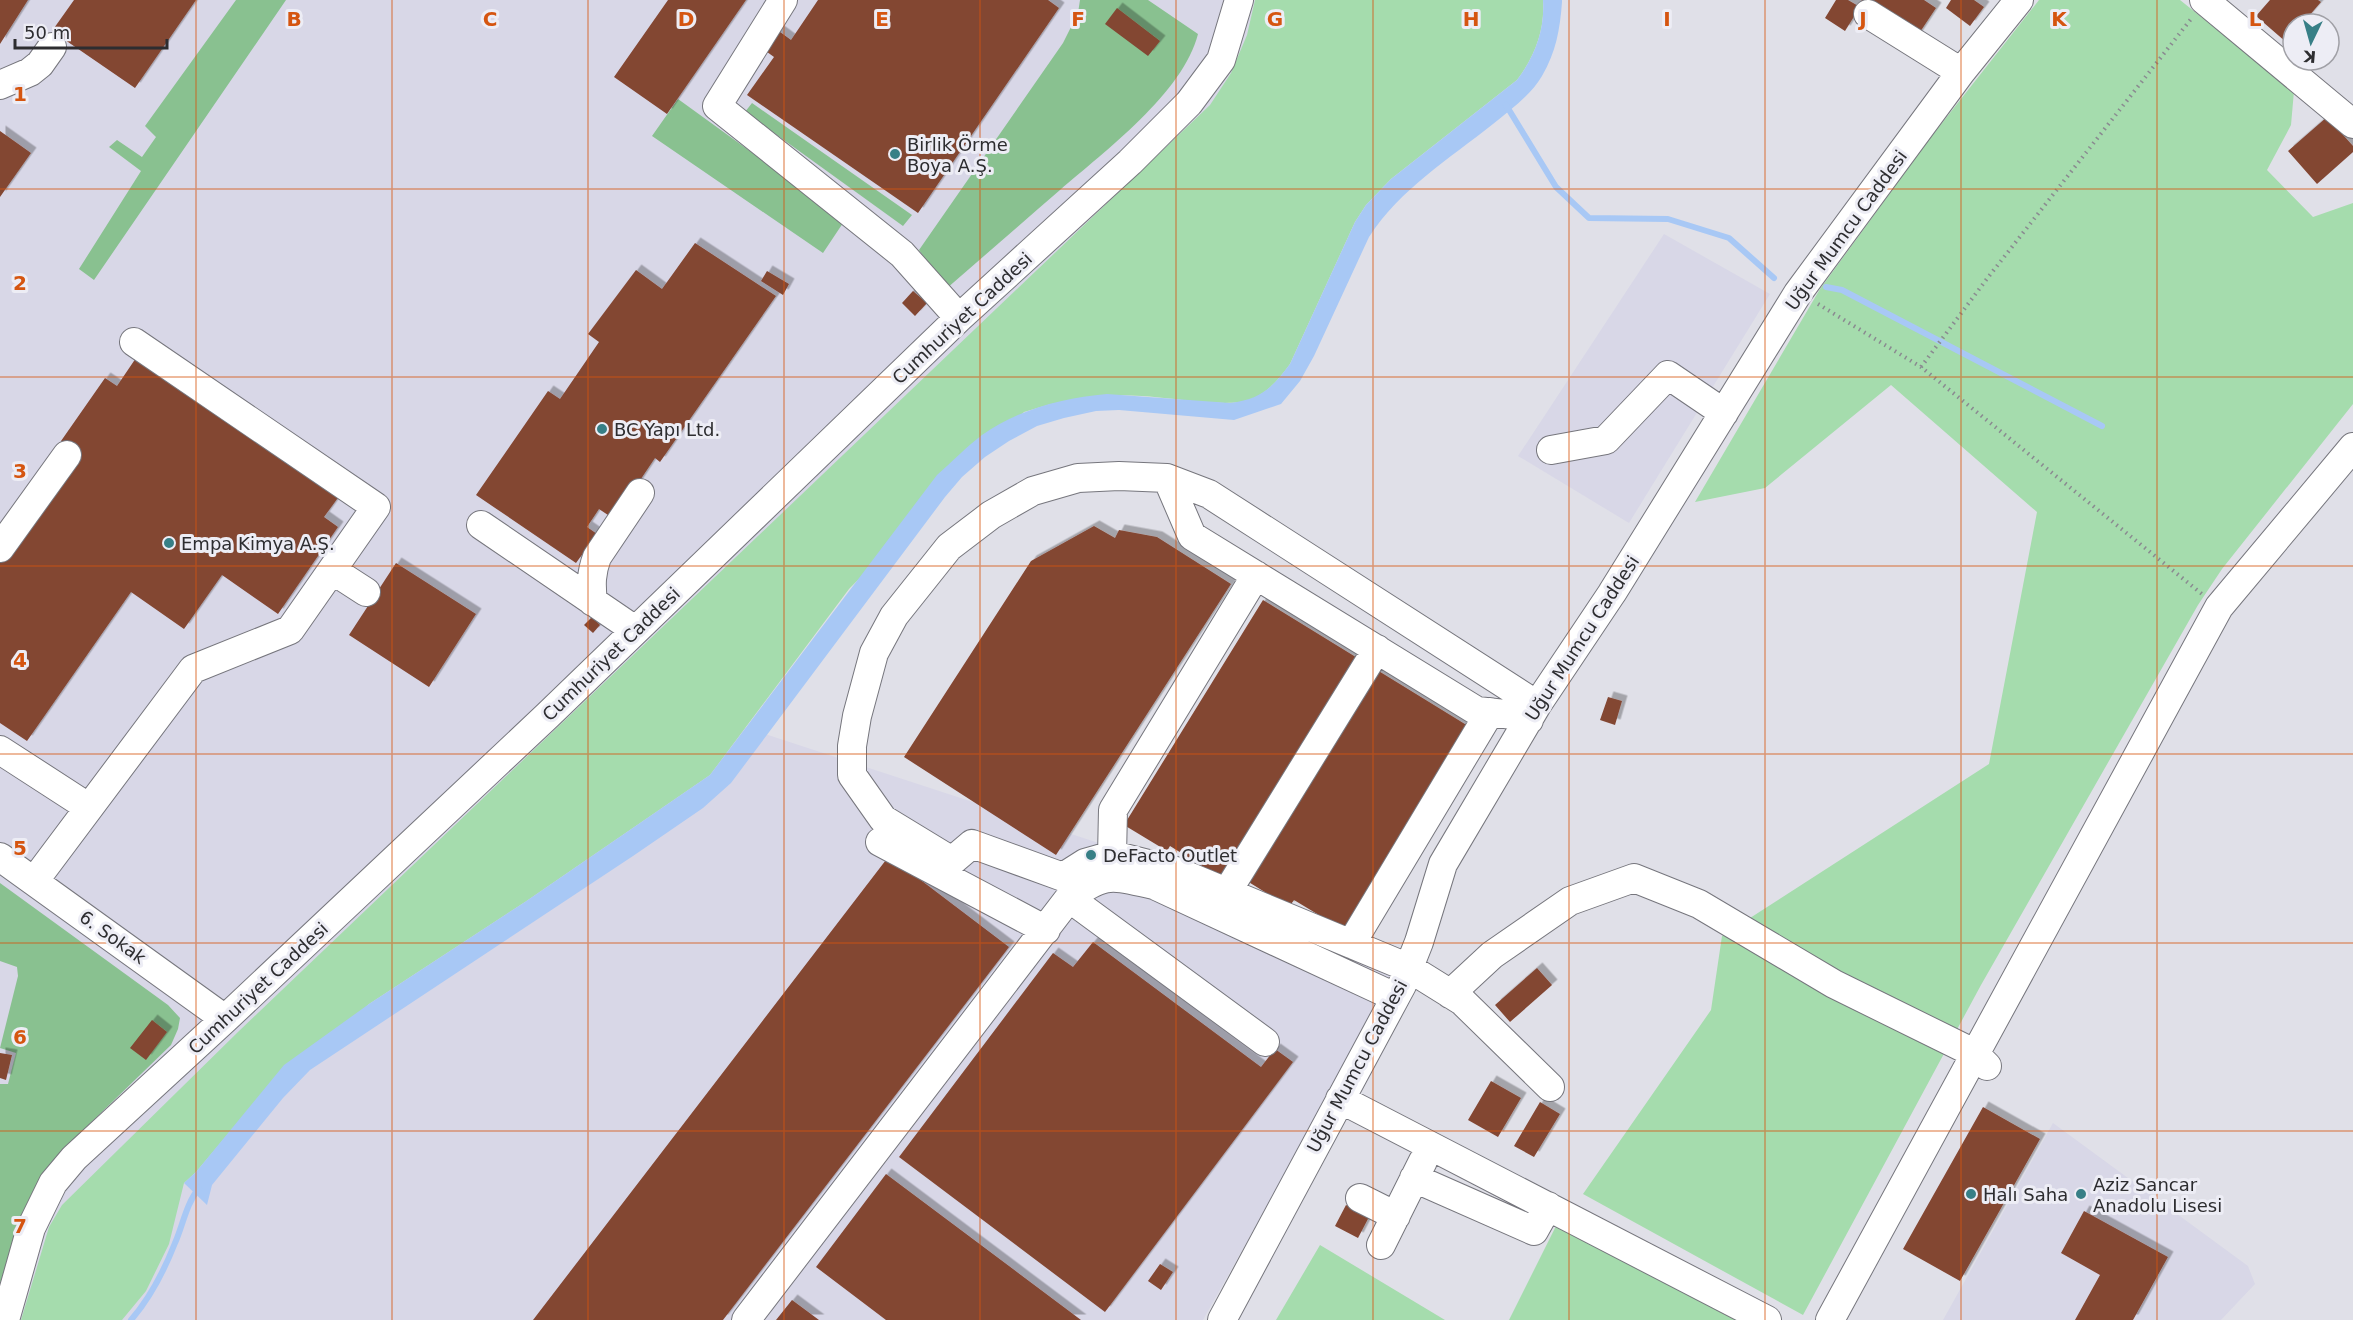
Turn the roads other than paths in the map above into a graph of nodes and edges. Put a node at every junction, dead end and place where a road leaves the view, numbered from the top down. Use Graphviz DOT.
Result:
graph roads {
  1 [pos="783,0"];
  2 [pos="2019,0"];
  3 [pos="2212,2"];
  4 [pos="1231,4"];
  5 [pos="1868,14"];
  6 [pos="52,47"];
  7 [pos="1962,72"];
  8 [pos="0,85"];
  9 [pos="2353,124"];
  10 [pos="959,318"];
  11 [pos="134,342"];
  12 [pos="1724,413"];
  13 [pos="2353,447"];
  14 [pos="1551,450"];
  15 [pos="67,455"];
  16 [pos="1167,478"];
  17 [pos="639,493"];
  18 [pos="481,525"];
  19 [pos="0,548"];
  20 [pos="332,570"];
  21 [pos="1256,575"];
  22 [pos="366,592"];
  23 [pos="593,602"];
  24 [pos="635,630"];
  25 [pos="1377,649"];
  26 [pos="1490,712"];
  27 [pos="1533,712"];
  28 [pos="0,750"];
  29 [pos="88,807"];
  30 [pos="880,842"];
  31 [pos="0,856"];
  32 [pos="1112,856"];
  33 [pos="35,880"];
  34 [pos="1227,892"];
  35 [pos="1069,898"];
  36 [pos="1046,930"];
  37 [pos="1352,944"];
  38 [pos="1409,968"];
  39 [pos="1450,994"];
  40 [pos="1395,997"];
  41 [pos="225,1019"];
  42 [pos="1265,1042"];
  43 [pos="1980,1060"];
  44 [pos="1551,1087"];
  45 [pos="1340,1099"];
  46 [pos="1430,1145"];
  47 [pos="1414,1178"];
  48 [pos="1360,1198"];
  49 [pos="1548,1206"];
  50 [pos="1395,1216"];
  51 [pos="1381,1245"];
  52 [pos="5,1320"];
  53 [pos="746,1320"];
  54 [pos="1222,1320"];
  55 [pos="1767,1320"];
  56 [pos="1830,1320"];
  1 -- 10 [label="street"];
  2 -- 7 [label="street, Uğur Mumcu Caddesi"];
  3 -- 9 [label="street"];
  4 -- 10 [label="street, Cumhuriyet Caddesi"];
  5 -- 7 [label="street"];
  6 -- 8 [label="street"];
  7 -- 12 [label="street, Uğur Mumcu Caddesi"];
  10 -- 24 [label="street, Cumhuriyet Caddesi"];
  11 -- 20 [label="street"];
  12 -- 14 [label="street"];
  12 -- 27 [label="street, Uğur Mumcu Caddesi"];
  13 -- 43 [label="street"];
  15 -- 19 [label="street"];
  16 -- 21 [label="street"];
  16 -- 27 [label="street"];
  16 -- 32 [label="street"];
  17 -- 23 [label="street"];
  18 -- 23 [label="street"];
  20 -- 22 [label="street"];
  20 -- 29 [label="street"];
  21 -- 25 [label="street"];
  21 -- 32 [label="street"];
  23 -- 24 [label="street"];
  24 -- 41 [label="street, Cumhuriyet Caddesi"];
  25 -- 26 [label="street"];
  25 -- 34 [label="street"];
  26 -- 27 [label="street"];
  26 -- 37 [label="street"];
  27 -- 38 [label="street, Uğur Mumcu Caddesi"];
  28 -- 29 [label="street"];
  29 -- 33 [label="street"];
  30 -- 36 [label="street"];
  31 -- 33 [label="street, 6. Sokak"];
  32 -- 34 [label="street"];
  33 -- 41 [label="street, 6. Sokak"];
  34 -- 37 [label="street"];
  35 -- 36 [label="street"];
  35 -- 40 [label="street"];
  35 -- 42 [label="street"];
  36 -- 53 [label="street"];
  37 -- 38 [label="street"];
  38 -- 39 [label="street"];
  38 -- 40 [label="street, Uğur Mumcu Caddesi"];
  39 -- 43 [label="street"];
  39 -- 44 [label="street"];
  40 -- 45 [label="street, Uğur Mumcu Caddesi"];
  41 -- 52 [label="street, Cumhuriyet Caddesi"];
  43 -- 56 [label="street"];
  45 -- 46 [label="street"];
  45 -- 54 [label="street, Uğur Mumcu Caddesi"];
  46 -- 47 [label="street"];
  46 -- 49 [label="street"];
  47 -- 49 [label="street"];
  47 -- 50 [label="street"];
  48 -- 50 [label="street"];
  49 -- 55 [label="street"];
  50 -- 51 [label="street"];
}
